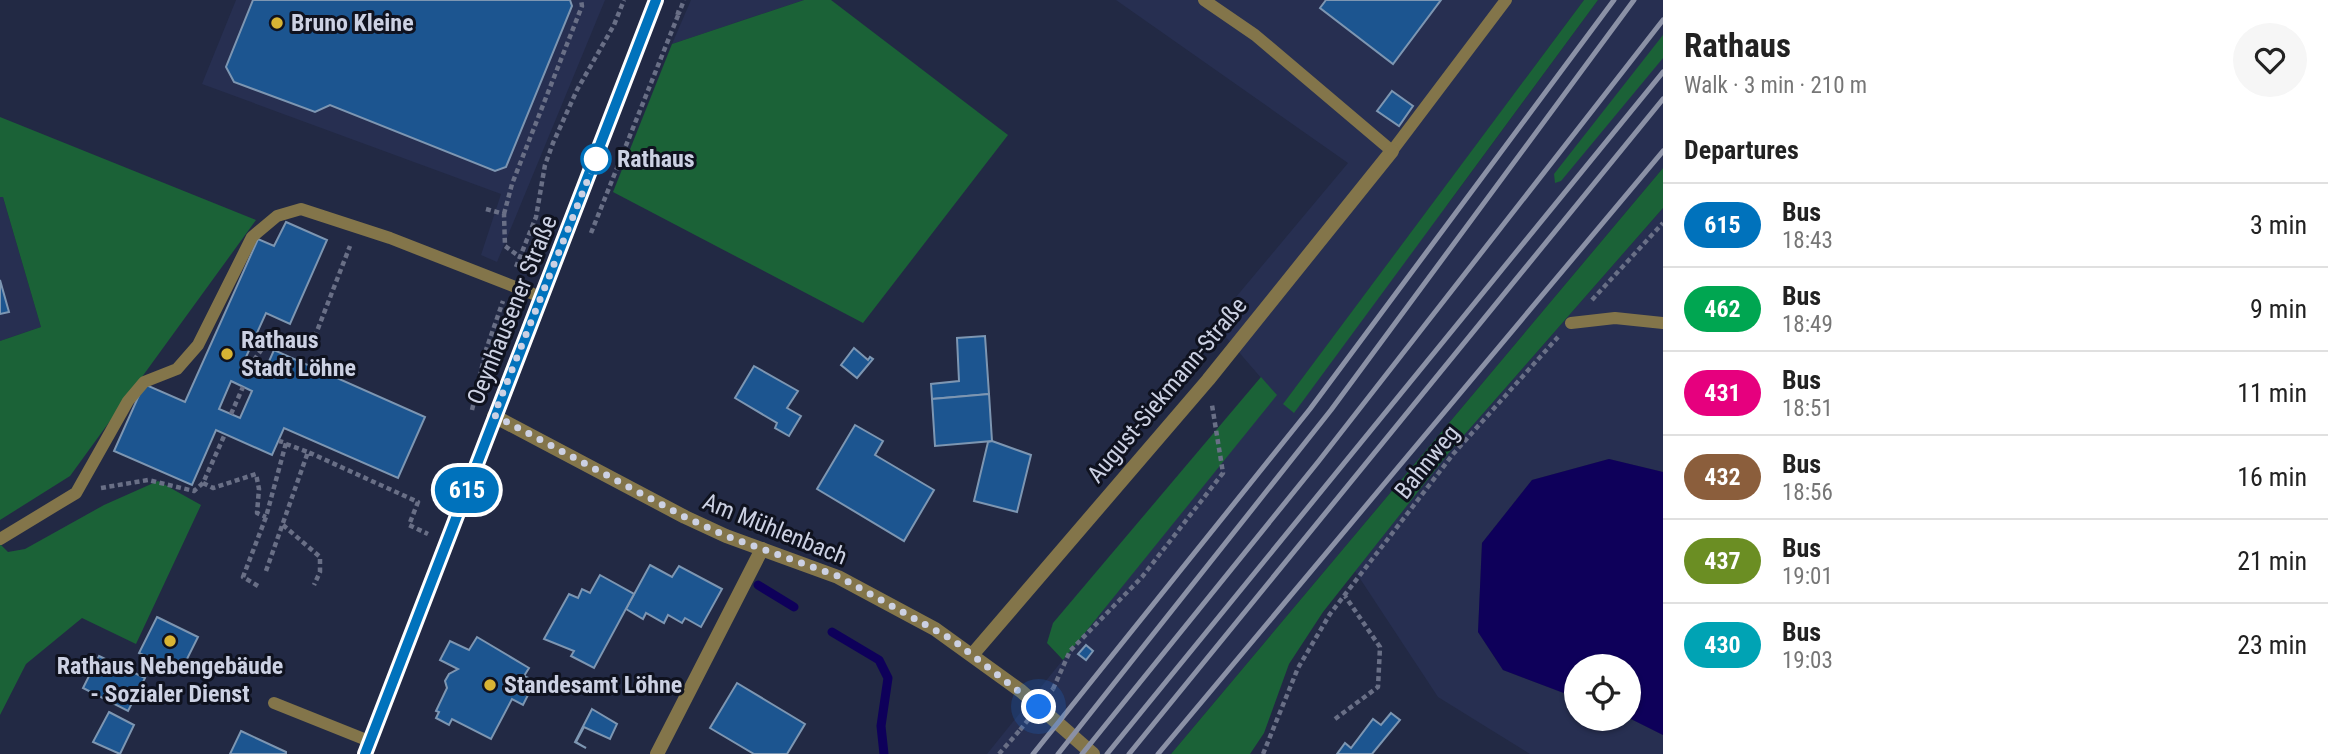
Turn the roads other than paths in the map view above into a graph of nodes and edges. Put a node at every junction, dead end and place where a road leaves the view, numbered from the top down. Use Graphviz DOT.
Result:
graph roads {
  1 [pos="656,0"];
  2 [pos="1204,0"];
  3 [pos="1506,0"];
  4 [pos="1392,151"];
  5 [pos="541,297"];
  6 [pos="1571,323"];
  7 [pos="1663,323"];
  8 [pos="494,415"];
  9 [pos="0,538"];
  10 [pos="762,549"];
  11 [pos="972,655"];
  12 [pos="274,703"];
  13 [pos="367,748"];
  14 [pos="657,754"];
  15 [pos="1093,754"];
  1 -- 5 [label="main road, Oeynhausener Straße"];
  2 -- 4 [label="lane"];
  3 -- 4 [label="lane"];
  4 -- 11 [label="street, August-Siekmann-Straße"];
  5 -- 8 [label="main road, Oeynhausener Straße"];
  5 -- 9 [label="lane"];
  6 -- 7 [label="lane"];
  8 -- 10 [label="street, Am Mühlenbach"];
  8 -- 13 [label="main road, Oeynhausener Straße"];
  10 -- 11 [label="street, Am Mühlenbach"];
  10 -- 14 [label="street"];
  11 -- 15 [label="street, Am Mühlenbach"];
  12 -- 13 [label="lane"];
}
